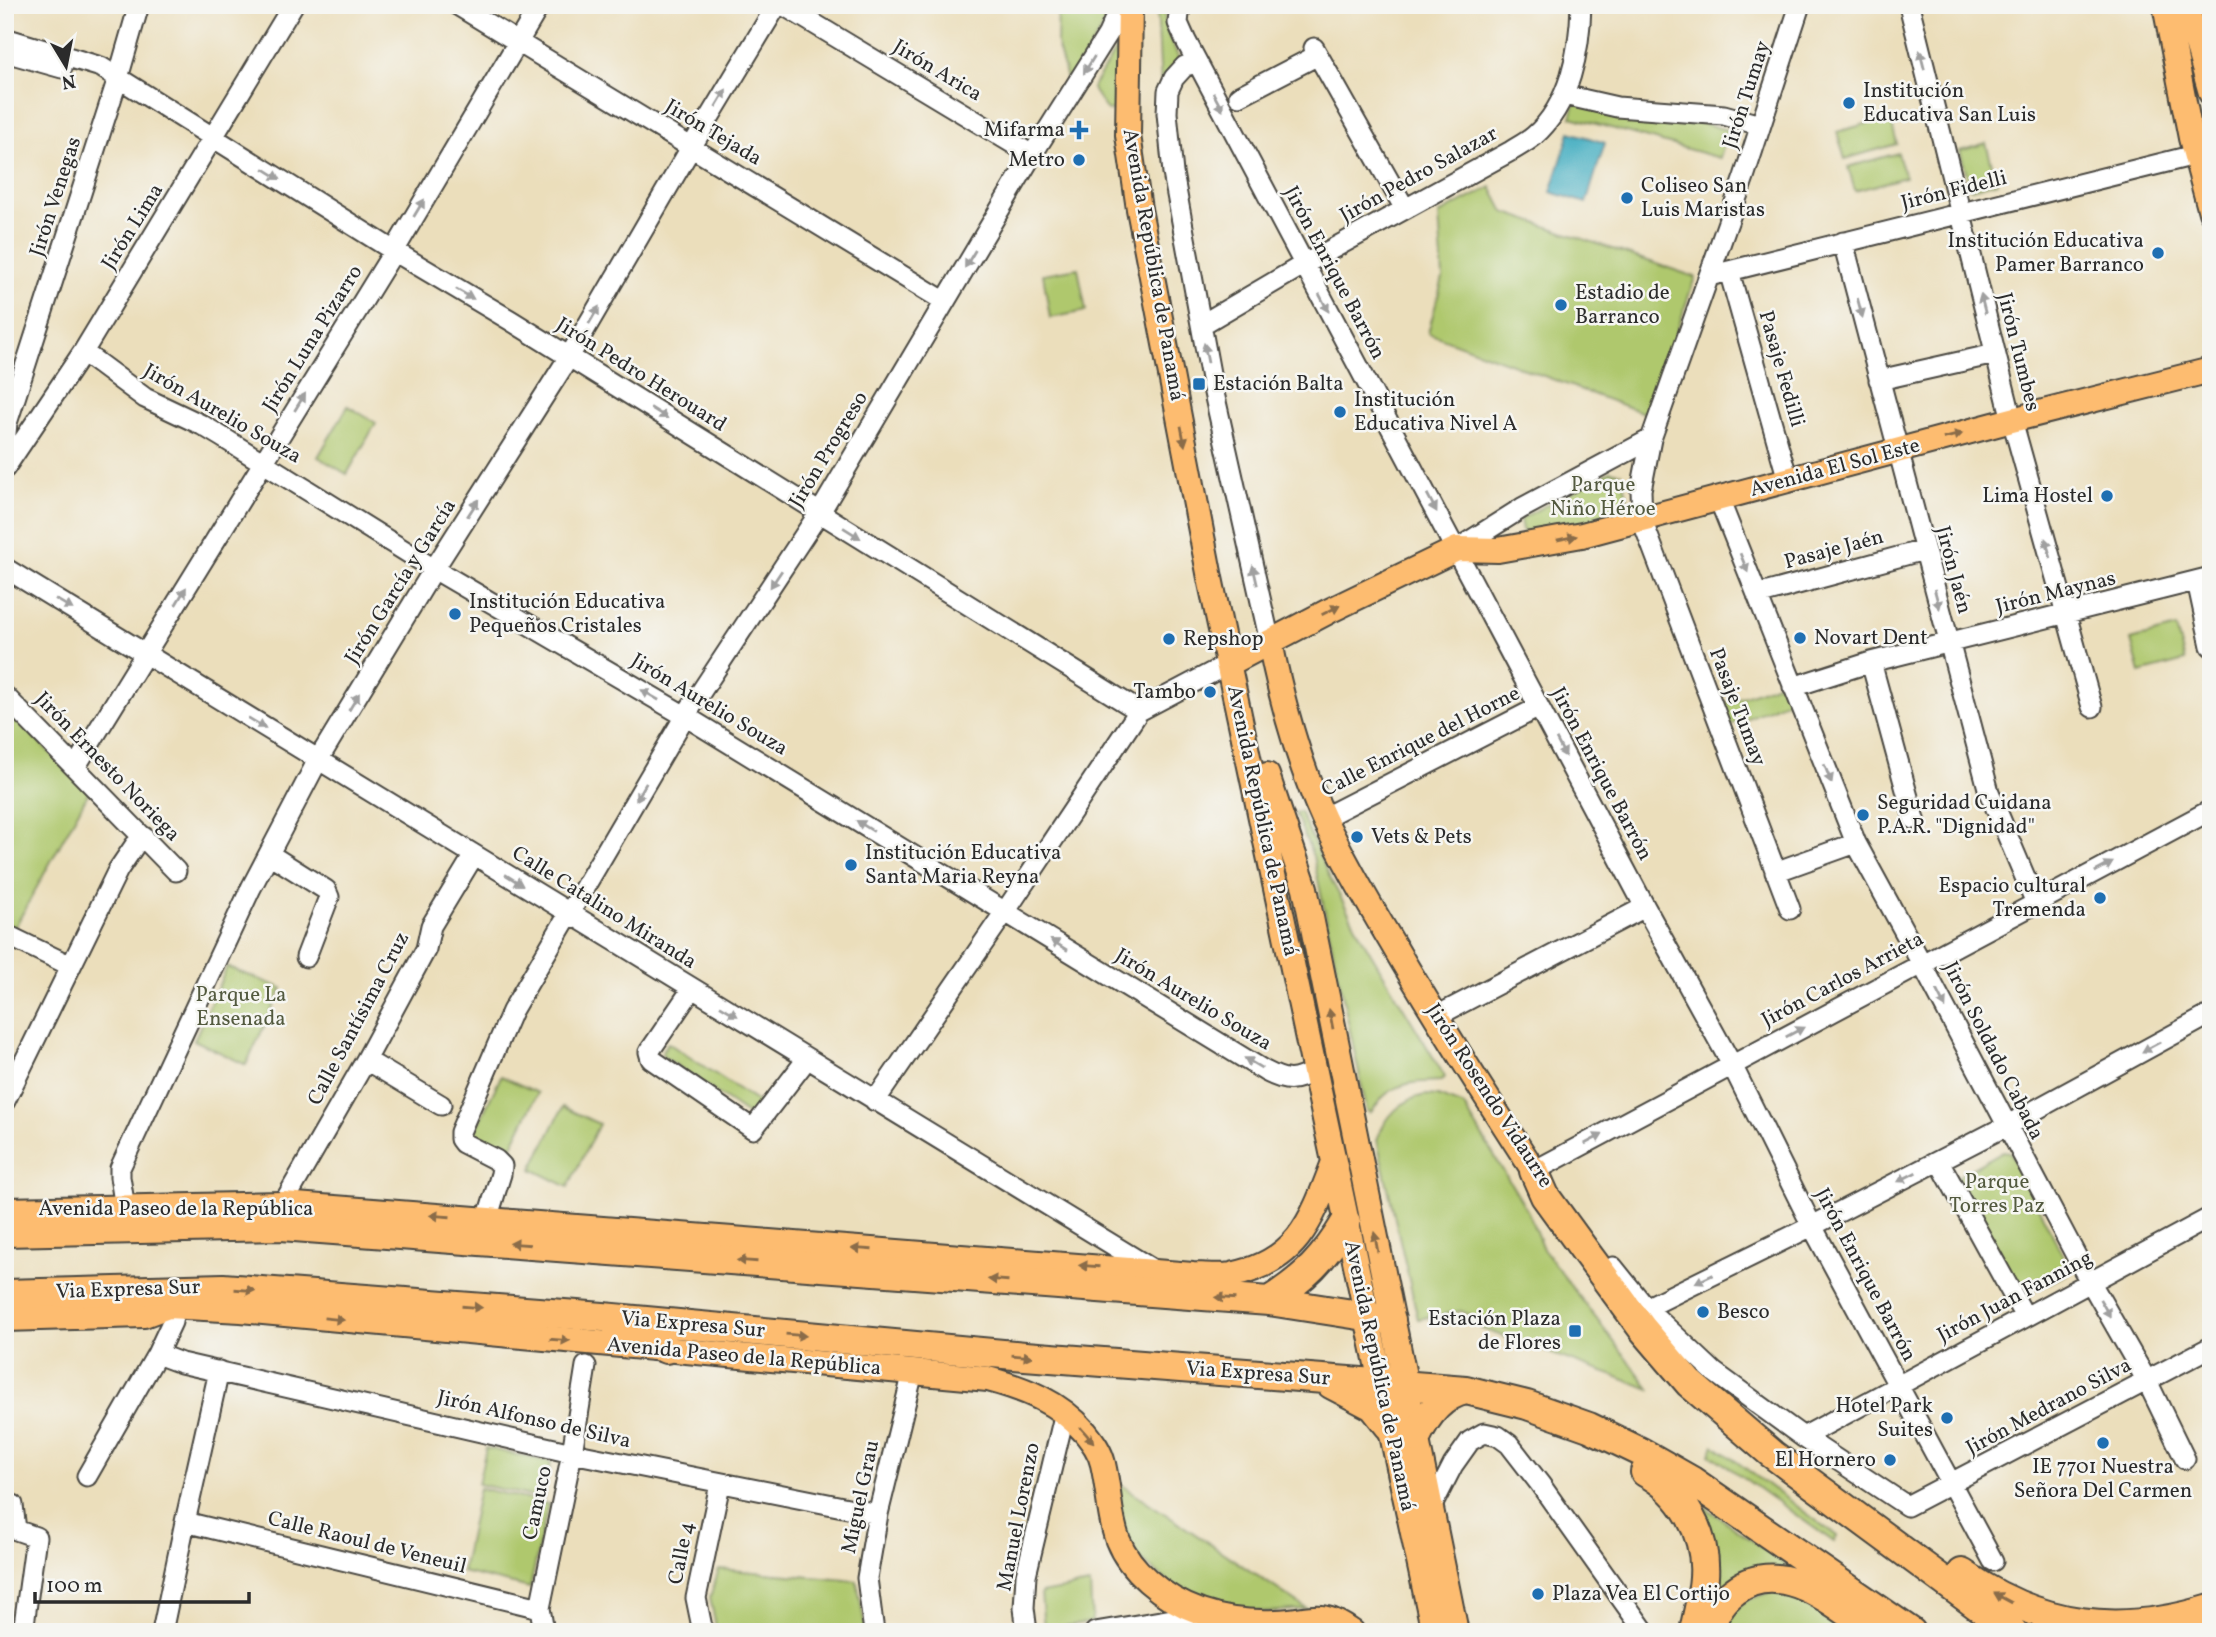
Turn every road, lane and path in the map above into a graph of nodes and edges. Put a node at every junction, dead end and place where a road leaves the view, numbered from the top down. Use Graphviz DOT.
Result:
graph roads {
  1 [pos="139,5"];
  2 [pos="293,5"];
  3 [pos="457,5"];
  4 [pos="540,5"];
  5 [pos="777,5"];
  6 [pos="783,5"];
  7 [pos="1121,5"];
  8 [pos="1130,5"];
  9 [pos="1180,5"];
  10 [pos="1581,5"];
  11 [pos="1800,5"];
  12 [pos="1909,5"];
  13 [pos="2165,5"];
  14 [pos="2186,5"];
  15 [pos="5,38"];
  16 [pos="518,41"];
  17 [pos="5,52"];
  18 [pos="1197,63"];
  19 [pos="118,78"];
  20 [pos="2211,93"];
  21 [pos="1564,95"];
  22 [pos="1239,96"];
  23 [pos="1760,125"];
  24 [pos="214,138"];
  25 [pos="692,146"];
  26 [pos="2203,153"];
  27 [pos="1032,155"];
  28 [pos="1405,209"];
  29 [pos="2211,212"];
  30 [pos="1960,213"];
  31 [pos="1843,242"];
  32 [pos="394,251"];
  33 [pos="1303,265"];
  34 [pos="1729,271"];
  35 [pos="1709,276"];
  36 [pos="944,301"];
  37 [pos="1201,325"];
  38 [pos="83,352"];
  39 [pos="1995,354"];
  40 [pos="569,358"];
  41 [pos="2206,373"];
  42 [pos="1879,380"];
  43 [pos="2012,420"];
  44 [pos="1651,439"];
  45 [pos="5,443"];
  46 [pos="1897,452"];
  47 [pos="1611,460"];
  48 [pos="263,462"];
  49 [pos="5,468"];
  50 [pos="1788,480"];
  51 [pos="1641,490"];
  52 [pos="1719,499"];
  53 [pos="819,513"];
  54 [pos="1513,514"];
  55 [pos="1642,520"];
  56 [pos="1531,545"];
  57 [pos="1457,549"];
  58 [pos="1924,550"];
  59 [pos="5,568"];
  60 [pos="433,569"];
  61 [pos="2204,579"];
  62 [pos="1757,594"];
  63 [pos="2066,614"];
  64 [pos="1270,642"];
  65 [pos="1949,642"];
  66 [pos="2211,646"];
  67 [pos="146,654"];
  68 [pos="1235,661"];
  69 [pos="1871,662"];
  70 [pos="1793,687"];
  71 [pos="5,696"];
  72 [pos="1539,707"];
  73 [pos="2092,707"];
  74 [pos="1139,711"];
  75 [pos="685,716"];
  76 [pos="318,760"];
  77 [pos="76,766"];
  78 [pos="2211,810"];
  79 [pos="1324,818"];
  80 [pos="1914,819"];
  81 [pos="144,837"];
  82 [pos="1856,843"];
  83 [pos="269,854"];
  84 [pos="474,855"];
  85 [pos="176,871"];
  86 [pos="1775,873"];
  87 [pos="2036,903"];
  88 [pos="1645,907"];
  89 [pos="1790,909"];
  90 [pos="1005,912"];
  91 [pos="569,914"];
  92 [pos="5,934"];
  93 [pos="306,957"];
  94 [pos="1923,964"];
  95 [pos="71,965"];
  96 [pos="692,989"];
  97 [pos="2211,1014"];
  98 [pos="1435,1017"];
  99 [pos="807,1059"];
  100 [pos="366,1060"];
  101 [pos="1732,1065"];
  102 [pos="1315,1070"];
  103 [pos="5,1101"];
  104 [pos="875,1101"];
  105 [pos="441,1105"];
  106 [pos="2006,1126"];
  107 [pos="1940,1161"];
  108 [pos="1334,1162"];
  109 [pos="1534,1171"];
  110 [pos="283,1205"];
  111 [pos="125,1208"];
  112 [pos="5,1210"];
  113 [pos="489,1213"];
  114 [pos="2211,1217"];
  115 [pos="1346,1222"];
  116 [pos="1812,1226"];
  117 [pos="5,1232"];
  118 [pos="673,1234"];
  119 [pos="605,1251"];
  120 [pos="1165,1283"];
  121 [pos="2090,1283"];
  122 [pos="5,1294"];
  123 [pos="1269,1301"];
  124 [pos="168,1306"];
  125 [pos="1646,1308"];
  126 [pos="603,1317"];
  127 [pos="2025,1317"];
  128 [pos="1378,1318"];
  129 [pos="5,1319"];
  130 [pos="2211,1347"];
  131 [pos="666,1349"];
  132 [pos="157,1353"];
  133 [pos="586,1366"];
  134 [pos="219,1371"];
  135 [pos="913,1372"];
  136 [pos="1319,1379"];
  137 [pos="2147,1381"];
  138 [pos="1689,1382"];
  139 [pos="1393,1384"];
  140 [pos="1898,1385"];
  141 [pos="1466,1391"];
  142 [pos="1527,1405"];
  143 [pos="1065,1412"];
  144 [pos="1389,1426"];
  145 [pos="1803,1437"];
  146 [pos="1416,1438"];
  147 [pos="572,1452"];
  148 [pos="2185,1459"];
  149 [pos="87,1476"];
  150 [pos="720,1484"];
  151 [pos="1951,1484"];
  152 [pos="5,1503"];
  153 [pos="1907,1506"];
  154 [pos="1431,1508"];
  155 [pos="878,1514"];
  156 [pos="185,1522"];
  157 [pos="1993,1561"];
  158 [pos="540,1608"];
  159 [pos="2211,1609"];
  160 [pos="1202,1614"];
  161 [pos="2211,1625"];
  162 [pos="1278,1627"];
  163 [pos="1449,1631"];
  164 [pos="23,1632"];
  165 [pos="163,1632"];
  166 [pos="544,1632"];
  167 [pos="703,1632"];
  168 [pos="874,1632"];
  169 [pos="1027,1632"];
  170 [pos="1095,1632"];
  171 [pos="1352,1632"];
  172 [pos="1645,1632"];
  173 [pos="1694,1632"];
  174 [pos="1709,1632"];
  175 [pos="1876,1632"];
  176 [pos="1911,1632"];
  177 [pos="2013,1632"];
  178 [pos="2199,1632"];
  1 -- 19 [label="street, Jirón Venegas"];
  2 -- 24 [label="street, Jirón Lima"];
  3 -- 16 [label="street, Jirón Tejada"];
  4 -- 16 [label="street, Jirón Luna Pizarro"];
  25 -- 5 [label="street, Jirón García y García, one-way"];
  6 -- 27 [label="street, Jirón Arica"];
  7 -- 27 [label="street, Jirón Progreso, one-way"];
  8 -- 68 [label="main road, Avenida República de Panamá, one-way"];
  9 -- 18 [label="street, Jirón Enrique Barrón"];
  10 -- 21 [label="street, Jirón Pedro Salazar"];
  11 -- 23 [label="street, Jirón Tumay"];
  30 -- 12 [label="street, Jirón Tumbes, one-way"];
  13 -- 26 [label="main road"];
  14 -- 20 [label="main road"];
  15 -- 19 [label="street, Jirón Pedro Herouard"];
  16 -- 25 [label="street, Jirón Tejada"];
  32 -- 16 [label="street, Jirón Luna Pizarro, one-way"];
  17 -- 19 [label="street"];
  18 -- 33 [label="street, Jirón Enrique Barrón, one-way"];
  18 -- 37 [label="street, Avenida República de Panamá"];
  19 -- 24 [label="street, Jirón Pedro Herouard"];
  19 -- 45 [label="street, Jirón Venegas"];
  21 -- 23 [label="street"];
  21 -- 28 [label="street, Jirón Pedro Salazar"];
  22 -- 28 [label="street"];
  23 -- 35 [label="street, Jirón Tumay"];
  24 -- 32 [label="street, Jirón Pedro Herouard, one-way"];
  24 -- 38 [label="street, Jirón Lima"];
  25 -- 36 [label="street, Jirón Tejada"];
  40 -- 25 [label="street, Jirón García y García, one-way"];
  26 -- 29 [label="main road"];
  26 -- 30 [label="street, Jirón Fidelli"];
  27 -- 36 [label="street, Jirón Progreso, one-way"];
  28 -- 33 [label="street, Jirón Pedro Salazar"];
  30 -- 31 [label="street, Jirón Fidelli"];
  39 -- 30 [label="street, Jirón Tumbes, one-way"];
  31 -- 34 [label="street, Jirón Fidelli"];
  31 -- 42 [label="street, Jirón Jaén, one-way"];
  32 -- 40 [label="street, Jirón Pedro Herouard, one-way"];
  48 -- 32 [label="street, Jirón Luna Pizarro, one-way"];
  33 -- 37 [label="street, Jirón Pedro Salazar"];
  33 -- 57 [label="street, Jirón Enrique Barrón, one-way"];
  34 -- 35 [label="street, Jirón Fidelli"];
  34 -- 50 [label="street, Pasaje Fedilli"];
  35 -- 44 [label="street, Jirón Tumay"];
  36 -- 53 [label="street, Jirón Progreso"];
  64 -- 37 [label="street, Avenida República de Panamá, one-way"];
  38 -- 48 [label="street, Jirón Aurelio Souza"];
  38 -- 49 [label="street, Jirón Lima"];
  39 -- 42 [label="street"];
  39 -- 43 [label="street, Jirón Tumbes"];
  40 -- 53 [label="street, Jirón Pedro Herouard, one-way"];
  60 -- 40 [label="street, Jirón García y García, one-way"];
  41 -- 43 [label="main road, Avenida El Sol Este"];
  42 -- 46 [label="street, Jirón Jaén"];
  46 -- 43 [label="main road, Avenida El Sol Este, one-way"];
  63 -- 43 [label="street, Jirón Tumbes, one-way"];
  44 -- 47 [label="street, Avenida El Sol Este"];
  44 -- 51 [label="street, Jirón Tumay"];
  46 -- 50 [label="main road, Avenida El Sol Este"];
  46 -- 58 [label="street, Jirón Jaén"];
  47 -- 51 [label="street"];
  47 -- 54 [label="street, Avenida El Sol Este"];
  48 -- 60 [label="street, Jirón Aurelio Souza"];
  67 -- 48 [label="street, Jirón Luna Pizarro, one-way"];
  50 -- 52 [label="main road, Avenida El Sol Este"];
  51 -- 55 [label="street, Jirón Tumay"];
  52 -- 55 [label="main road, Avenida El Sol Este"];
  52 -- 62 [label="street, Jirón Soldado Cabada, one-way"];
  53 -- 74 [label="street, Jirón Pedro Herouard, one-way"];
  53 -- 75 [label="street, Jirón Progreso, one-way"];
  54 -- 56 [label="street"];
  54 -- 57 [label="street, Avenida El Sol Este"];
  56 -- 55 [label="main road, Avenida El Sol Este, one-way"];
  55 -- 86 [label="street, Pasaje Tumay"];
  56 -- 57 [label="main road, Avenida El Sol Este"];
  64 -- 57 [label="main road, Avenida El Sol Este, one-way"];
  57 -- 72 [label="street, Jirón Enrique Barrón"];
  58 -- 62 [label="street, Pasaje Jaén"];
  58 -- 65 [label="street, Jirón Jaén, one-way"];
  59 -- 67 [label="street, Calle Catalino Miranda, one-way"];
  75 -- 60 [label="street, Jirón Aurelio Souza, one-way"];
  76 -- 60 [label="street, Jirón García y García, one-way"];
  61 -- 63 [label="street, Jirón Maynas"];
  61 -- 66 [label="street"];
  62 -- 70 [label="street, Jirón Soldado Cabada"];
  63 -- 65 [label="street, Jirón Maynas"];
  63 -- 73 [label="street, Jirón Tumbes"];
  64 -- 68 [label="main road, Avenida El Sol Este"];
  64 -- 79 [label="main road, Jirón Rosendo Vidaurre"];
  65 -- 69 [label="street, Jirón Maynas"];
  65 -- 87 [label="street, Jirón Jaén"];
  67 -- 76 [label="street, Calle Catalino Miranda, one-way"];
  67 -- 77 [label="street, Jirón Luna Pizarro"];
  68 -- 74 [label="street"];
  68 -- 102 [label="main road, Avenida República de Panamá"];
  128 -- 68 [label="main road, Avenida República de Panamá, one-way"];
  69 -- 70 [label="street, Jirón Maynas"];
  69 -- 80 [label="street"];
  70 -- 82 [label="street, Jirón Soldado Cabada, one-way"];
  71 -- 77 [label="street, Jirón Ernesto Noriega"];
  72 -- 79 [label="street, Calle Enrique del Horne"];
  72 -- 88 [label="street, Jirón Enrique Barrón, one-way"];
  74 -- 90 [label="street"];
  90 -- 75 [label="street, Jirón Aurelio Souza, one-way"];
  75 -- 91 [label="street, Jirón Progreso, one-way"];
  76 -- 83 [label="street, Jirón García y García"];
  76 -- 84 [label="street, Calle Catalino Miranda"];
  77 -- 81 [label="street, Jirón Ernesto Noriega"];
  87 -- 78 [label="street, Jirón Carlos Arrieta, one-way"];
  79 -- 98 [label="main road, Jirón Rosendo Vidaurre"];
  81 -- 85 [label="street, Jirón Ernesto Noriega"];
  81 -- 95 [label="street"];
  82 -- 86 [label="street"];
  82 -- 94 [label="street, Jirón Soldado Cabada"];
  83 -- 93 [label="street"];
  83 -- 111 [label="street, Jirón García y García"];
  84 -- 91 [label="street, Calle Catalino Miranda, one-way"];
  84 -- 100 [label="street, Calle Santísima Cruz"];
  86 -- 89 [label="street, Pasaje Tumay"];
  87 -- 94 [label="street, Jirón Carlos Arrieta"];
  88 -- 98 [label="street"];
  88 -- 101 [label="street, Jirón Enrique Barrón"];
  102 -- 90 [label="street, Jirón Aurelio Souza, one-way"];
  90 -- 104 [label="street"];
  91 -- 96 [label="street, Calle Catalino Miranda"];
  91 -- 113 [label="street, Jirón Progreso"];
  92 -- 95 [label="street"];
  101 -- 94 [label="street, Jirón Carlos Arrieta, one-way"];
  94 -- 106 [label="street, Jirón Soldado Cabada, one-way"];
  95 -- 103 [label="street"];
  96 -- 99 [label="street, Calle Catalino Miranda, one-way"];
  96 -- 99 [label="street"];
  97 -- 106 [label="street, one-way"];
  98 -- 109 [label="main road, Jirón Rosendo Vidaurre"];
  99 -- 104 [label="street, Calle Catalino Miranda"];
  100 -- 105 [label="street"];
  100 -- 110 [label="street, Calle Santísima Cruz"];
  109 -- 101 [label="street, Jirón Carlos Arrieta, one-way"];
  101 -- 116 [label="street, Jirón Enrique Barrón"];
  102 -- 108 [label="main road, Avenida República de Panamá"];
  104 -- 120 [label="street, Calle Catalino Miranda"];
  106 -- 107 [label="street"];
  106 -- 121 [label="street, Jirón Soldado Cabada"];
  107 -- 116 [label="street, one-way"];
  107 -- 127 [label="street"];
  108 -- 115 [label="main road, Avenida República de Panamá"];
  108 -- 120 [label="main road, Avenida Paseo de la República"];
  109 -- 125 [label="street, Jirón Rosendo Vidaurre"];
  109 -- 138 [label="highway"];
  110 -- 111 [label="main road, Avenida Paseo de la República"];
  118 -- 110 [label="main road, Avenida Paseo de la República, one-way"];
  111 -- 112 [label="main road, Avenida Paseo de la República"];
  114 -- 121 [label="street, Jirón Juan Fanning"];
  115 -- 123 [label="highway"];
  115 -- 128 [label="main road, Avenida República de Panamá"];
  116 -- 125 [label="street, one-way"];
  116 -- 140 [label="street, Jirón Enrique Barrón"];
  119 -- 117 [label="highway, one-way"];
  118 -- 119 [label="highway"];
  120 -- 118 [label="main road, Avenida Paseo de la República, one-way"];
  120 -- 119 [label="highway, one-way"];
  123 -- 120 [label="highway, one-way"];
  121 -- 127 [label="street, Jirón Juan Fanning"];
  121 -- 137 [label="street, Jirón Soldado Cabada, one-way"];
  122 -- 126 [label="highway, Via Expresa Sur, one-way"];
  123 -- 128 [label="highway"];
  124 -- 129 [label="main road, Avenida Paseo de la República"];
  124 -- 131 [label="main road, Avenida Paseo de la República, one-way"];
  124 -- 132 [label="street"];
  125 -- 145 [label="street, Jirón Rosendo Vidaurre"];
  126 -- 131 [label="highway"];
  126 -- 136 [label="highway, Via Expresa Sur, one-way"];
  127 -- 140 [label="street, Jirón Juan Fanning"];
  128 -- 139 [label="main road, Avenida República de Panamá"];
  130 -- 137 [label="street, Jirón Medrano Silva"];
  131 -- 135 [label="main road, Avenida Paseo de la República"];
  132 -- 134 [label="street, Jirón Alfonso de Silva"];
  132 -- 149 [label="street"];
  133 -- 147 [label="street, Camuco"];
  134 -- 147 [label="street, Jirón Alfonso de Silva"];
  134 -- 156 [label="street"];
  135 -- 143 [label="main road, Avenida Paseo de la República"];
  135 -- 155 [label="street, Miguel Grau"];
  136 -- 139 [label="highway, Via Expresa Sur"];
  136 -- 144 [label="highway"];
  137 -- 148 [label="street, Jirón Soldado Cabada"];
  137 -- 151 [label="street, Jirón Medrano Silva"];
  159 -- 138 [label="highway, one-way"];
  138 -- 177 [label="highway"];
  139 -- 141 [label="highway, Via Expresa Sur"];
  139 -- 144 [label="main road, Avenida República de Panamá"];
  139 -- 146 [label="main road, Avenida República de Panamá"];
  140 -- 145 [label="street, Jirón Juan Fanning"];
  140 -- 151 [label="street, Jirón Enrique Barrón"];
  141 -- 142 [label="highway, Via Expresa Sur"];
  141 -- 146 [label="highway"];
  142 -- 173 [label="highway"];
  142 -- 176 [label="highway"];
  143 -- 160 [label="main road, Avenida Paseo de la República, one-way"];
  143 -- 169 [label="street, Manuel Lorenzo"];
  144 -- 163 [label="main road, Avenida República de Panamá"];
  145 -- 153 [label="street, Jirón Rosendo Vidaurre"];
  146 -- 154 [label="main road, Avenida República de Panamá"];
  147 -- 150 [label="street, Jirón Alfonso de Silva"];
  147 -- 158 [label="street, Camuco"];
  150 -- 155 [label="street, Jirón Alfonso de Silva"];
  150 -- 167 [label="street, Calle 4"];
  151 -- 153 [label="street, Jirón Medrano Silva"];
  151 -- 157 [label="street, Jirón Enrique Barrón"];
  152 -- 164 [label="street"];
  154 -- 163 [label="main road, Avenida República de Panamá"];
  154 -- 172 [label="street"];
  155 -- 168 [label="street, Miguel Grau"];
  156 -- 158 [label="street, Calle Raoul de Veneuil"];
  156 -- 165 [label="street"];
  158 -- 166 [label="street"];
  160 -- 162 [label="main road, Avenida Paseo de la República"];
  160 -- 170 [label="street"];
  161 -- 178 [label="highway"];
  162 -- 171 [label="main road, Avenida Paseo de la República"];
  174 -- 175 [label="highway"];
}
